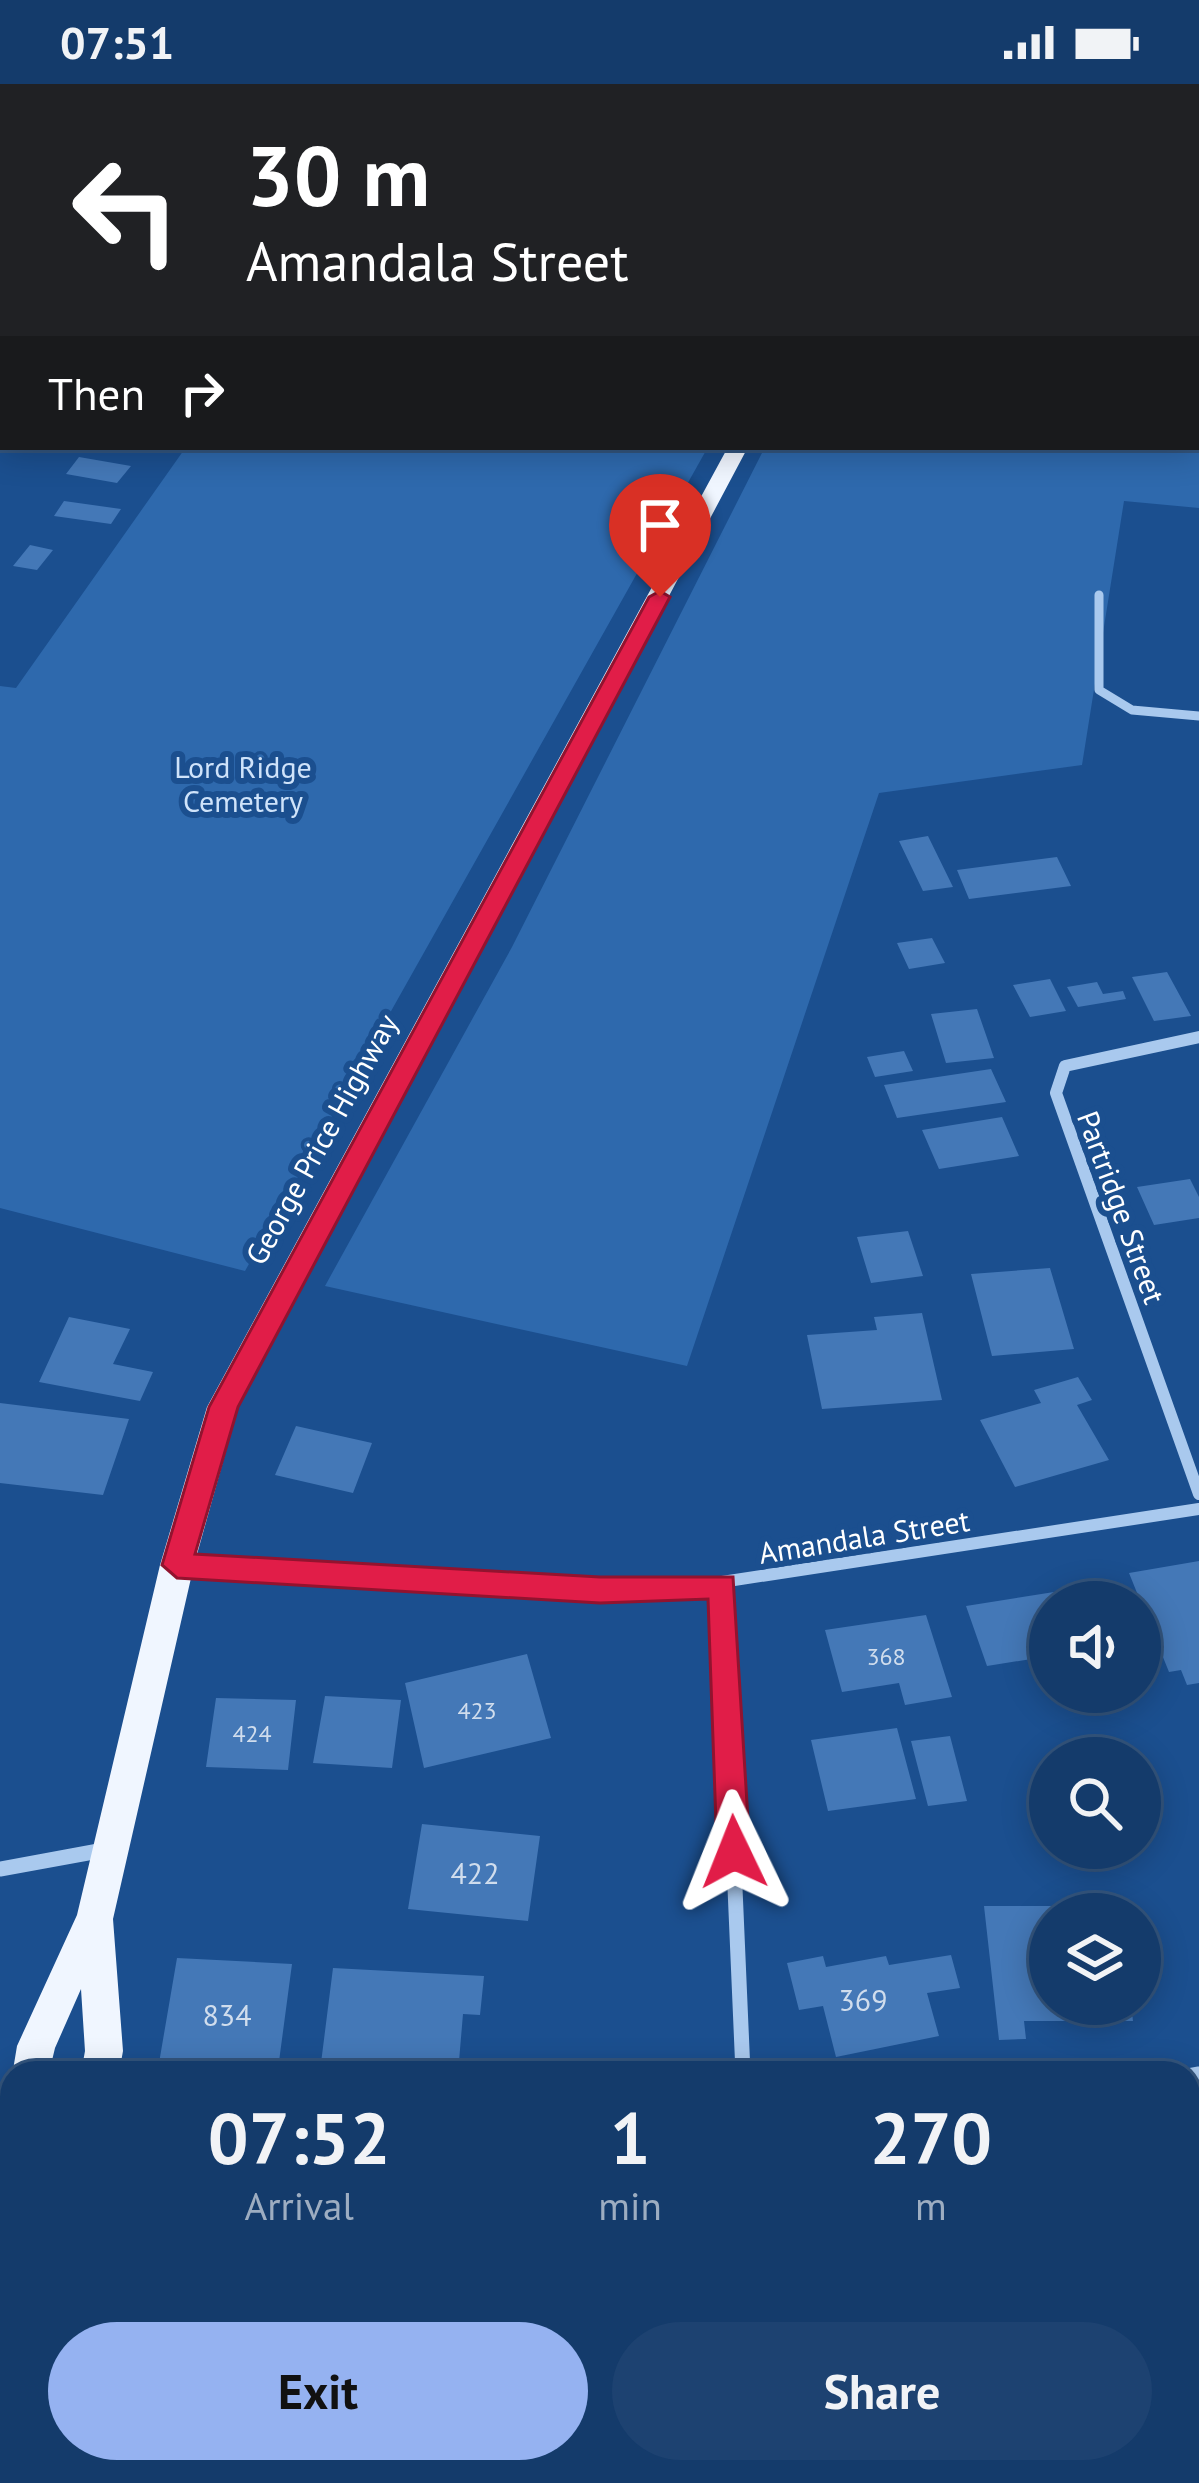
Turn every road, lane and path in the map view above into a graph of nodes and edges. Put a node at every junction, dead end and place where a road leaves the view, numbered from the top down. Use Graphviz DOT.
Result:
graph roads {
  1 [pos="736,450"];
  2 [pos="1099,595"];
  3 [pos="1199,716"];
  4 [pos="1199,1037"];
  5 [pos="1199,1494"];
  6 [pos="1199,1509"];
  7 [pos="177,1565"];
  8 [pos="722,1586"];
  9 [pos="111,1849"];
  10 [pos="0,1869"];
  11 [pos="95,1917"];
  12 [pos="33,2061"];
  13 [pos="102,2061"];
  14 [pos="742,2061"];
  1 -- 7 [label="main road, George Price Highway"];
  2 -- 3 [label="street"];
  4 -- 5 [label="street, Partridge Street"];
  6 -- 8 [label="street, Amandala Street"];
  7 -- 8 [label="street, Amandala Street"];
  7 -- 9 [label="main road, George Price Highway"];
  8 -- 14 [label="street"];
  9 -- 10 [label="street"];
  9 -- 11 [label="main road, George Price Highway"];
  11 -- 12 [label="main road, George Price Highway"];
  11 -- 13 [label="main road, George Price Highway"];
}
